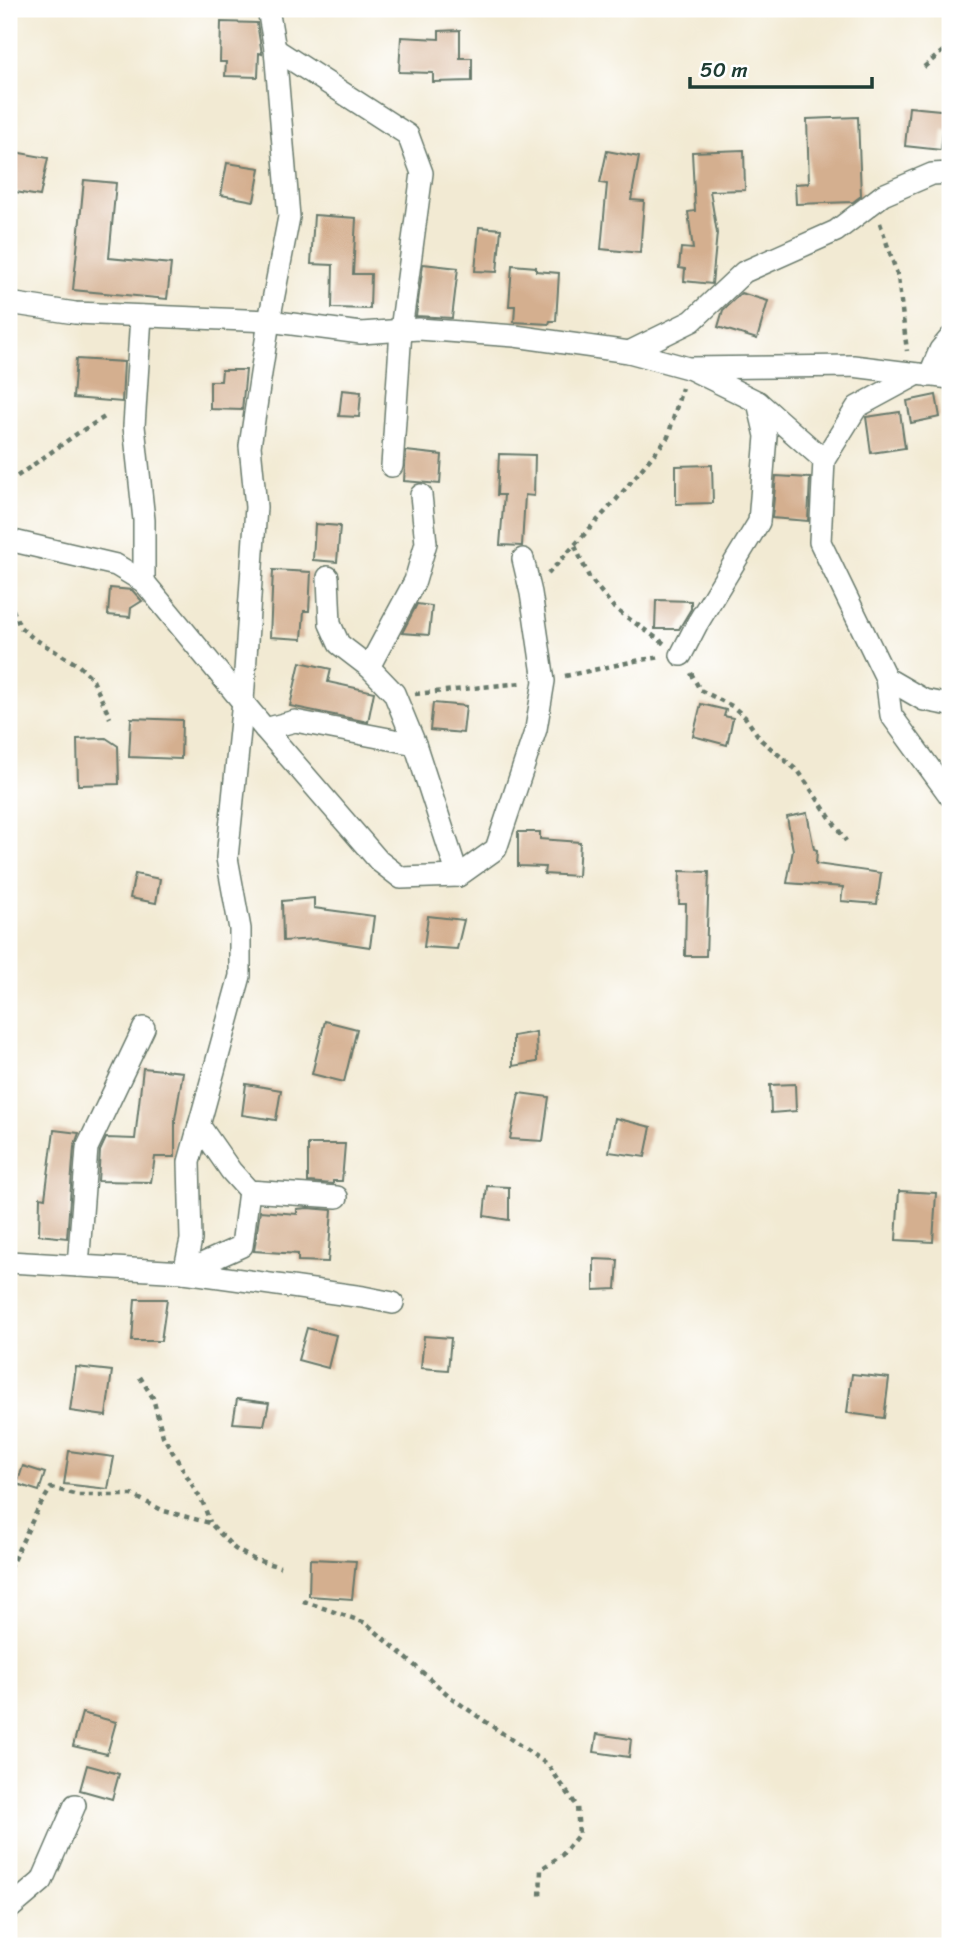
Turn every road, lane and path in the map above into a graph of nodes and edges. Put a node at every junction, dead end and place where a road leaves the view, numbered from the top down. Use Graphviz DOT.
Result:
graph roads {
  1 [pos="268,9"];
  2 [pos="950,45"];
  3 [pos="275,49"];
  4 [pos="924,67"];
  5 [pos="950,173"];
  6 [pos="873,203"];
  7 [pos="9,303"];
  8 [pos="141,316"];
  9 [pos="270,321"];
  10 [pos="401,330"];
  11 [pos="950,338"];
  12 [pos="629,352"];
  13 [pos="688,368"];
  14 [pos="932,376"];
  15 [pos="758,402"];
  16 [pos="108,415"];
  17 [pos="824,460"];
  18 [pos="392,466"];
  19 [pos="9,482"];
  20 [pos="421,495"];
  21 [pos="9,540"];
  22 [pos="575,545"];
  23 [pos="523,559"];
  24 [pos="328,577"];
  25 [pos="144,582"];
  26 [pos="531,593"];
  27 [pos="9,600"];
  28 [pos="681,655"];
  29 [pos="369,667"];
  30 [pos="886,678"];
  31 [pos="544,681"];
  32 [pos="394,693"];
  33 [pos="243,701"];
  34 [pos="950,705"];
  35 [pos="110,719"];
  36 [pos="265,729"];
  37 [pos="415,744"];
  38 [pos="950,796"];
  39 [pos="846,841"];
  40 [pos="458,876"];
  41 [pos="144,1028"];
  42 [pos="199,1125"];
  43 [pos="249,1191"];
  44 [pos="338,1197"];
  45 [pos="9,1262"];
  46 [pos="78,1266"];
  47 [pos="184,1272"];
  48 [pos="393,1303"];
  49 [pos="139,1377"];
  50 [pos="210,1523"];
  51 [pos="280,1567"];
  52 [pos="9,1569"];
  53 [pos="303,1601"];
  54 [pos="75,1805"];
  55 [pos="540,1899"];
  56 [pos="9,1909"];
  1 -- 3 [label="street"];
  2 -- 4 [label="path"];
  3 -- 9 [label="street"];
  3 -- 10 [label="street"];
  5 -- 6 [label="street"];
  6 -- 12 [label="street"];
  6 -- 14 [label="path"];
  7 -- 8 [label="street"];
  8 -- 9 [label="street"];
  8 -- 25 [label="street"];
  9 -- 10 [label="street"];
  9 -- 33 [label="street"];
  10 -- 12 [label="street"];
  10 -- 18 [label="street"];
  11 -- 14 [label="street"];
  12 -- 13 [label="street"];
  13 -- 14 [label="street"];
  13 -- 15 [label="street"];
  13 -- 22 [label="path"];
  14 -- 17 [label="street"];
  15 -- 17 [label="street"];
  15 -- 28 [label="street"];
  16 -- 19 [label="path"];
  17 -- 30 [label="street"];
  20 -- 29 [label="street"];
  21 -- 25 [label="street"];
  22 -- 26 [label="path"];
  22 -- 28 [label="path"];
  23 -- 26 [label="street"];
  24 -- 29 [label="street"];
  25 -- 33 [label="street"];
  26 -- 31 [label="street"];
  27 -- 35 [label="path"];
  28 -- 31 [label="path"];
  28 -- 39 [label="path"];
  29 -- 32 [label="street"];
  30 -- 34 [label="street"];
  30 -- 38 [label="street"];
  31 -- 32 [label="path"];
  31 -- 40 [label="street"];
  32 -- 37 [label="street"];
  33 -- 36 [label="street"];
  33 -- 42 [label="street"];
  36 -- 37 [label="street"];
  36 -- 40 [label="street"];
  37 -- 40 [label="street"];
  41 -- 46 [label="street"];
  42 -- 43 [label="street"];
  42 -- 47 [label="street"];
  43 -- 44 [label="street"];
  43 -- 47 [label="street"];
  45 -- 46 [label="street"];
  46 -- 47 [label="street"];
  47 -- 48 [label="street"];
  49 -- 50 [label="path"];
  50 -- 51 [label="path"];
  50 -- 52 [label="path"];
  53 -- 55 [label="path"];
  54 -- 56 [label="street"];
}
